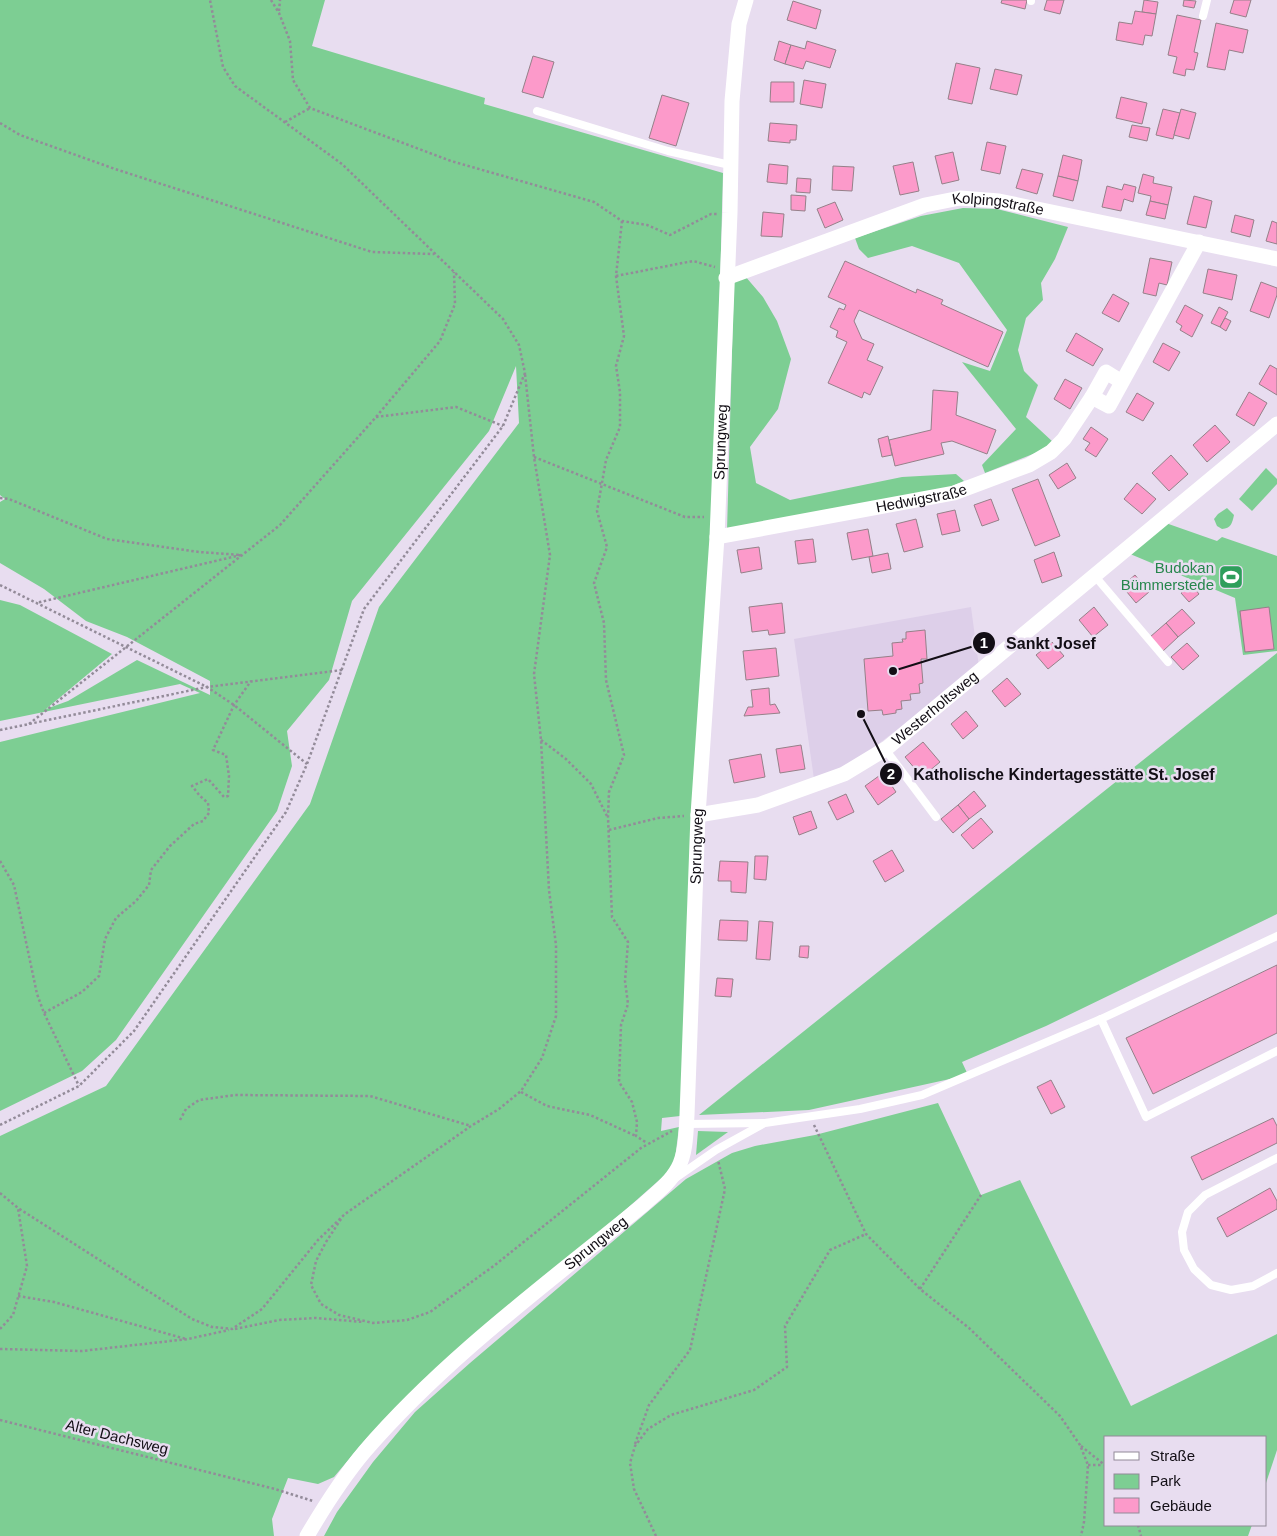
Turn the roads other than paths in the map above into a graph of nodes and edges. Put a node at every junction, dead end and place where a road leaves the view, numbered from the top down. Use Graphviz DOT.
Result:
graph roads {
  1 [pos="746,0"];
  2 [pos="1207,0"];
  3 [pos="1204,16"];
  4 [pos="537,111"];
  5 [pos="730,165"];
  6 [pos="1199,242"];
  7 [pos="1277,259"];
  8 [pos="727,272"];
  9 [pos="1277,424"];
  10 [pos="717,537"];
  11 [pos="1094,575"];
  12 [pos="1168,662"];
  13 [pos="885,749"];
  14 [pos="698,815"];
  15 [pos="936,817"];
  16 [pos="1277,936"];
  17 [pos="1101,1019"];
  18 [pos="1277,1051"];
  19 [pos="765,1123"];
  20 [pos="686,1127"];
  21 [pos="1277,1158"];
  22 [pos="668,1182"];
  23 [pos="1277,1273"];
  24 [pos="308,1536"];
  1 -- 5 [label="street, Sprungweg"];
  2 -- 3 [label="lane"];
  4 -- 5 [label="lane"];
  5 -- 8 [label="street, Sprungweg"];
  6 -- 7 [label="street, Kolpingstraße"];
  6 -- 8 [label="street, Kolpingstraße"];
  6 -- 10 [label="street, Hedwigstraße"];
  8 -- 10 [label="street, Sprungweg"];
  9 -- 11 [label="street, Westerholtsweg"];
  10 -- 14 [label="street, Sprungweg"];
  11 -- 12 [label="lane"];
  11 -- 13 [label="street, Westerholtsweg"];
  13 -- 14 [label="street, Westerholtsweg"];
  13 -- 15 [label="lane"];
  14 -- 20 [label="street, Sprungweg"];
  16 -- 17 [label="lane"];
  17 -- 18 [label="lane"];
  17 -- 19 [label="lane"];
  19 -- 20 [label="lane"];
  19 -- 22 [label="lane"];
  20 -- 22 [label="street, Sprungweg"];
  21 -- 23 [label="lane"];
  22 -- 24 [label="street, Sprungweg"];
}
